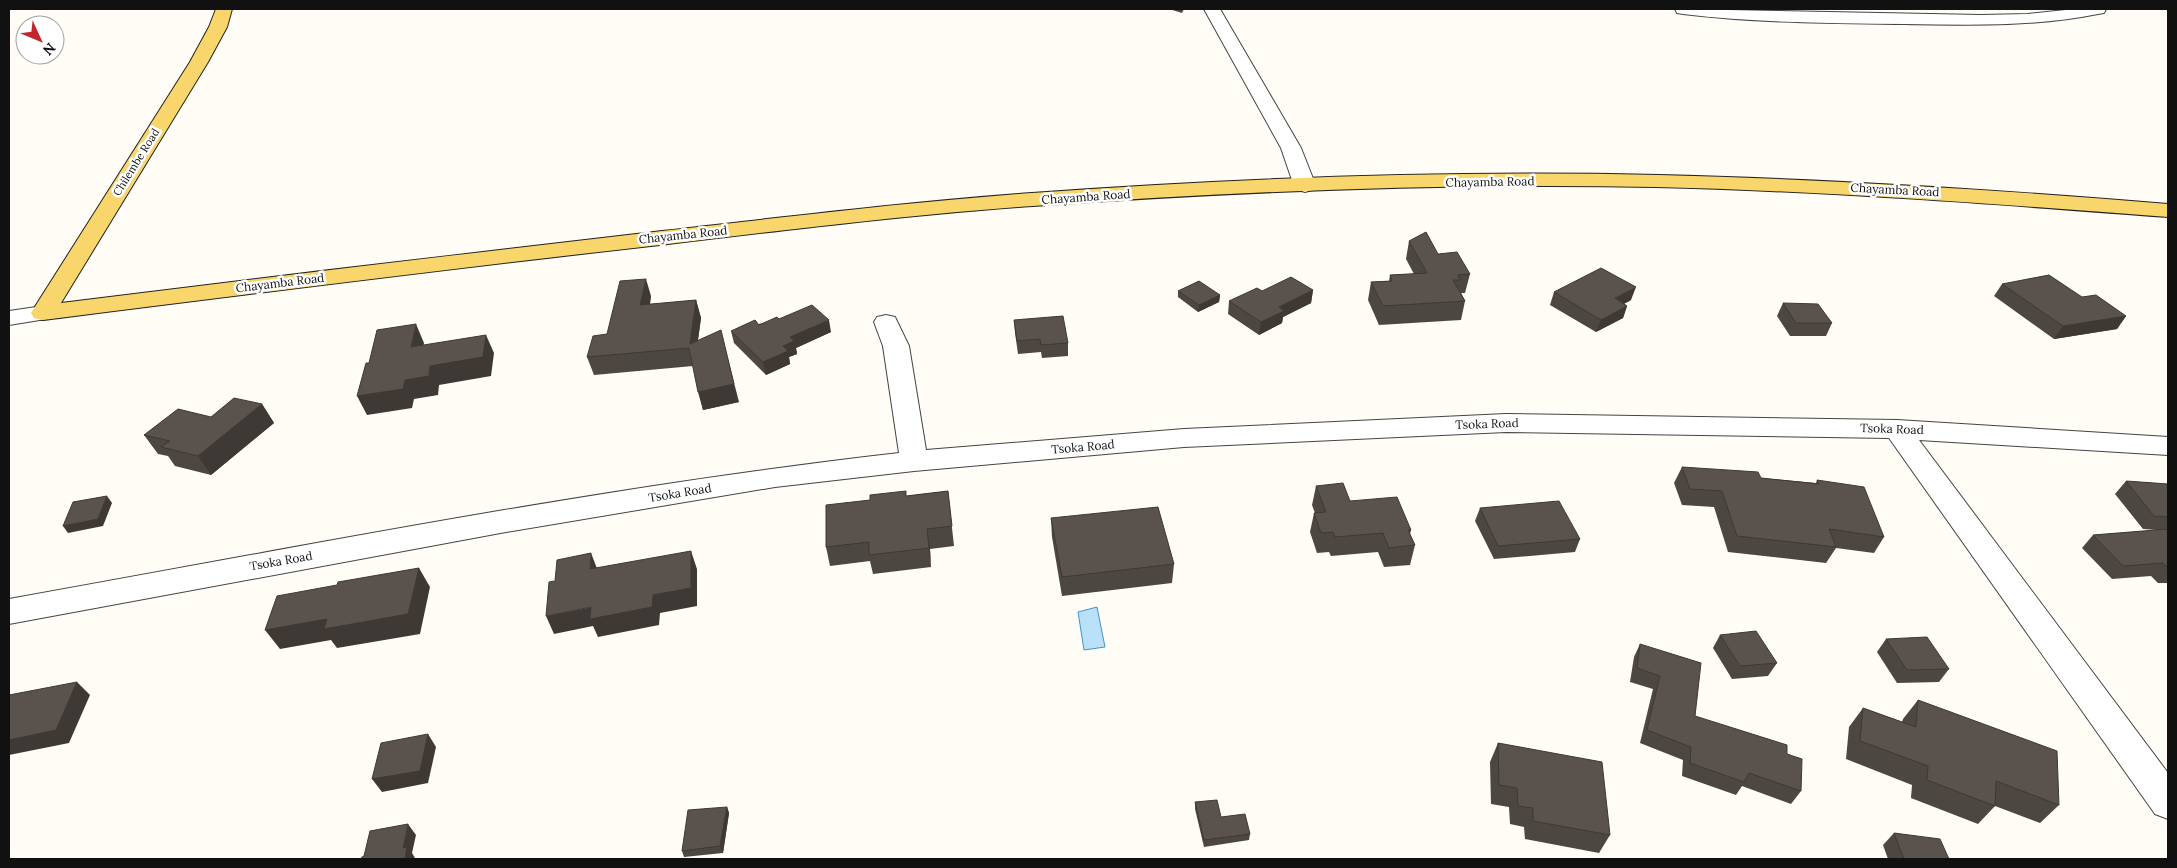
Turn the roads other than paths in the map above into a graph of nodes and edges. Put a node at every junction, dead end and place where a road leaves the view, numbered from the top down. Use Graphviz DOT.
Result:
graph roads {
  1 [pos="224,9"];
  2 [pos="1212,9"];
  3 [pos="1682,9"];
  4 [pos="2098,9"];
  5 [pos="1833,13"];
  6 [pos="1305,186"];
  7 [pos="2168,211"];
  8 [pos="43,313"];
  9 [pos="9,318"];
  10 [pos="886,322"];
  11 [pos="1897,429"];
  12 [pos="2168,446"];
  13 [pos="914,461"];
  14 [pos="9,612"];
  15 [pos="2168,802"];
  1 -- 8 [label="main road, Chilembe Road"];
  2 -- 6 [label="street"];
  3 -- 5 [label="street"];
  4 -- 5 [label="street"];
  6 -- 7 [label="main road, Chayamba Road"];
  6 -- 8 [label="main road, Chayamba Road"];
  8 -- 9 [label="street, Chayamba Road"];
  10 -- 13 [label="street"];
  11 -- 12 [label="street, Tsoka Road"];
  11 -- 13 [label="street, Tsoka Road"];
  11 -- 15 [label="street"];
  13 -- 14 [label="street, Tsoka Road"];
}
